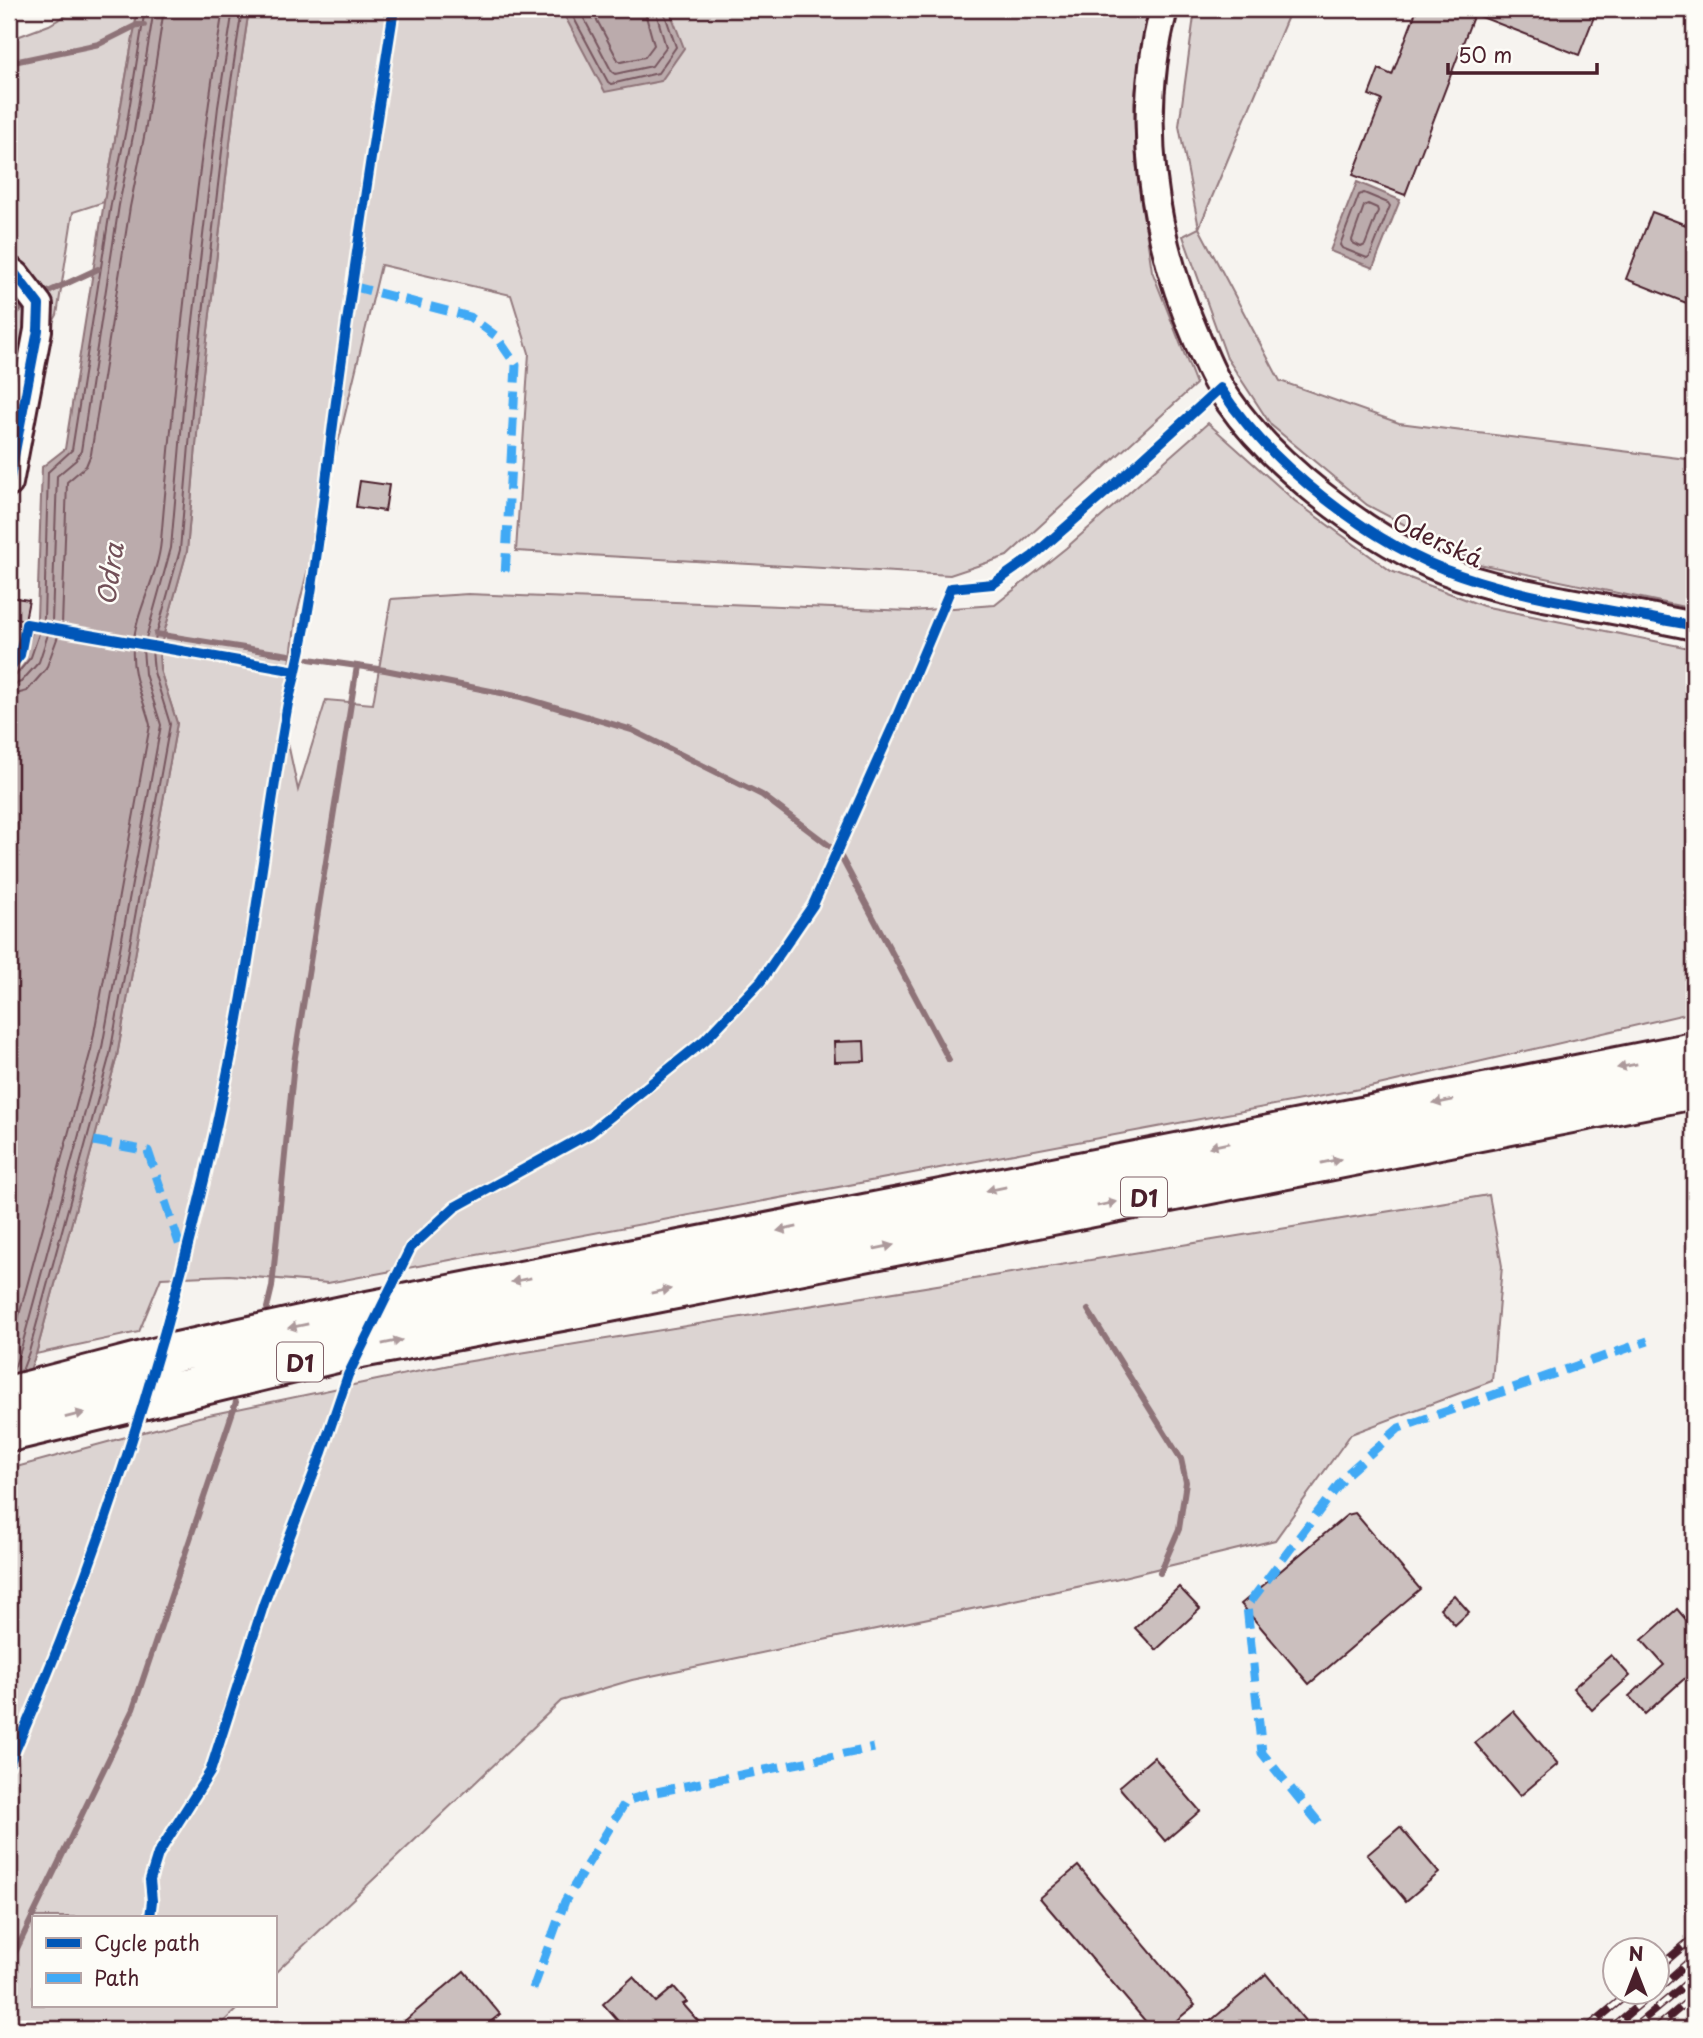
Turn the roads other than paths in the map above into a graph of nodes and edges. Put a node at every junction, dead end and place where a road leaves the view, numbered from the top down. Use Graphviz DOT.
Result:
graph roads {
  1 [pos="1164,9"];
  2 [pos="9,270"];
  3 [pos="9,483"];
  4 [pos="1694,626"];
  5 [pos="1694,1052"];
  6 [pos="1694,1089"];
  7 [pos="9,1396"];
  8 [pos="9,1432"];
  1 -- 4 [label="street, Oderská"];
  2 -- 3 [label="street"];
  5 -- 7 [label="highway, D1, one-way"];
  8 -- 6 [label="highway, D1, one-way"];
}
